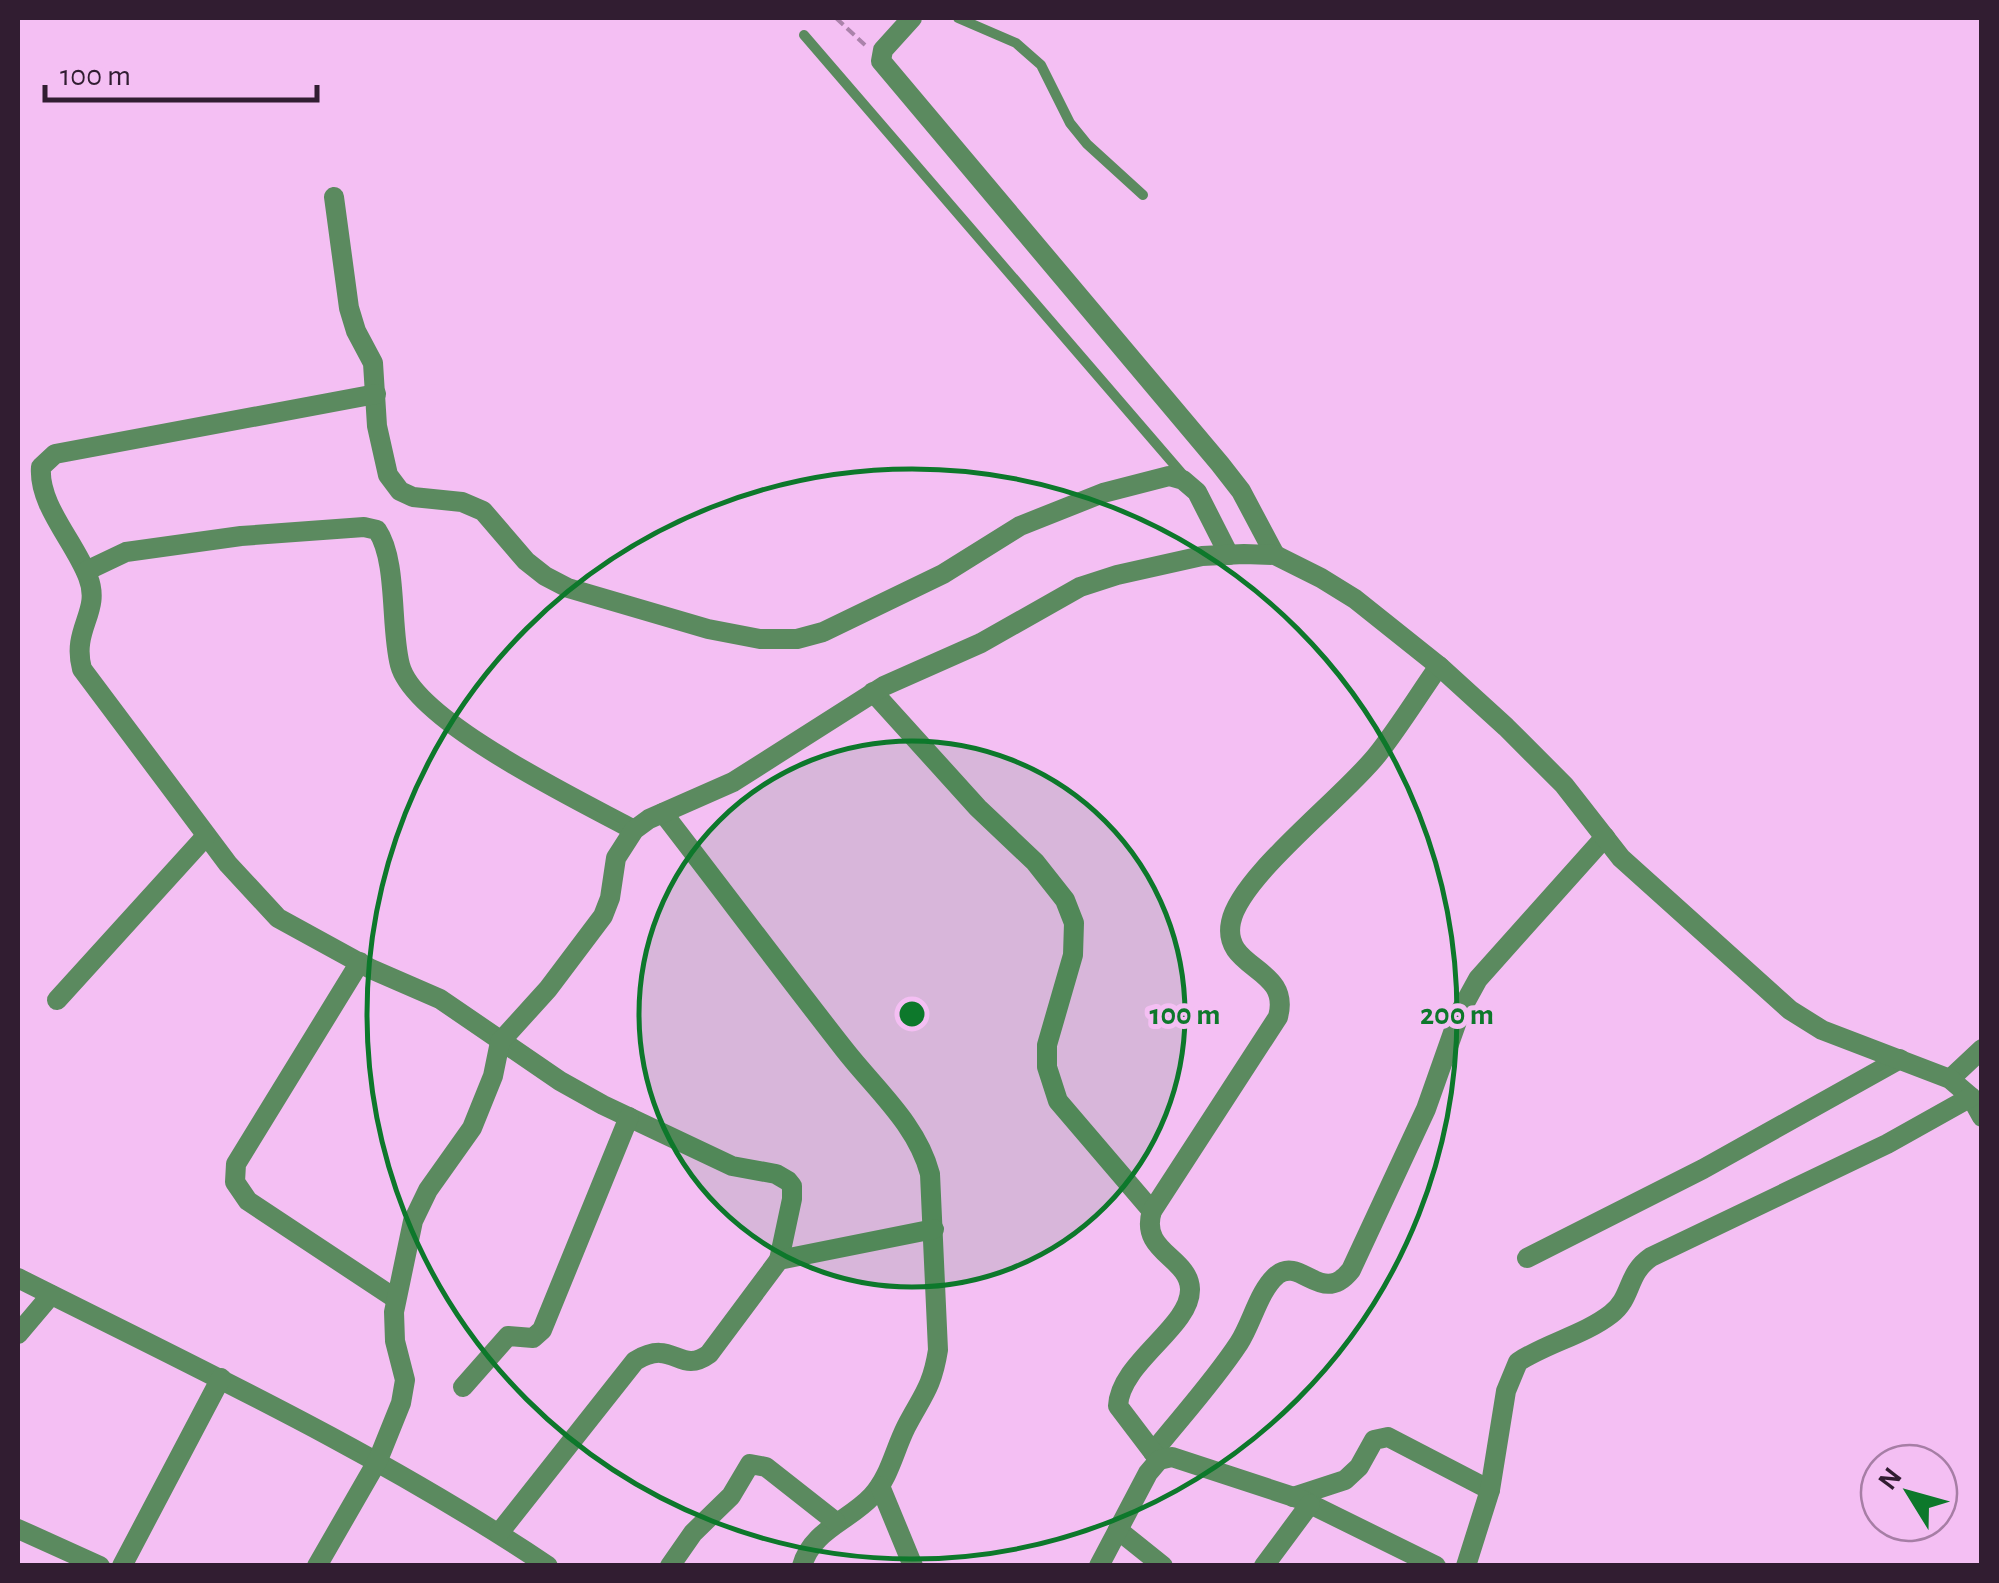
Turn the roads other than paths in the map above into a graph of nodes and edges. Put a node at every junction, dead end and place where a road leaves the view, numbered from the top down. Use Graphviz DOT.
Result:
graph roads {
  1 [pos="912,18"];
  2 [pos="958,18"];
  3 [pos="804,36"];
  4 [pos="1142,195"];
  5 [pos="334,196"];
  6 [pos="376,394"];
  7 [pos="1197,492"];
  8 [pos="1228,554"];
  9 [pos="1275,556"];
  10 [pos="86,572"];
  11 [pos="1439,666"];
  12 [pos="872,692"];
  13 [pos="663,813"];
  14 [pos="634,830"];
  15 [pos="206,836"];
  16 [pos="1604,836"];
  17 [pos="360,962"];
  18 [pos="57,1000"];
  19 [pos="500,1042"];
  20 [pos="1982,1049"];
  21 [pos="1900,1059"];
  22 [pos="1950,1079"];
  23 [pos="1970,1098"];
  24 [pos="629,1117"];
  25 [pos="1982,1117"];
  26 [pos="1152,1211"];
  27 [pos="934,1229"];
  28 [pos="1527,1258"];
  29 [pos="779,1260"];
  30 [pos="18,1278"];
  31 [pos="51,1295"];
  32 [pos="396,1299"];
  33 [pos="18,1334"];
  34 [pos="222,1378"];
  35 [pos="463,1388"];
  36 [pos="1156,1456"];
  37 [pos="378,1460"];
  38 [pos="880,1486"];
  39 [pos="1490,1490"];
  40 [pos="1301,1500"];
  41 [pos="836,1522"];
  42 [pos="18,1529"];
  43 [pos="1118,1530"];
  44 [pos="499,1533"];
  45 [pos="100,1566"];
  46 [pos="122,1566"];
  47 [pos="317,1566"];
  48 [pos="548,1566"];
  49 [pos="670,1566"];
  50 [pos="802,1566"];
  51 [pos="913,1566"];
  52 [pos="1099,1566"];
  53 [pos="1163,1566"];
  54 [pos="1264,1566"];
  55 [pos="1436,1566"];
  56 [pos="1466,1566"];
  1 -- 9 [label="street"];
  2 -- 4 [label="lane"];
  3 -- 7 [label="lane"];
  5 -- 6 [label="street"];
  6 -- 7 [label="street"];
  6 -- 10 [label="street"];
  7 -- 8 [label="street"];
  8 -- 9 [label="street"];
  8 -- 12 [label="street"];
  9 -- 11 [label="street"];
  10 -- 14 [label="street"];
  10 -- 15 [label="street"];
  11 -- 16 [label="street"];
  11 -- 26 [label="street"];
  12 -- 13 [label="street"];
  12 -- 26 [label="street"];
  13 -- 14 [label="street"];
  13 -- 27 [label="street"];
  14 -- 19 [label="street"];
  15 -- 17 [label="street"];
  15 -- 18 [label="street"];
  16 -- 21 [label="street"];
  16 -- 36 [label="street"];
  17 -- 19 [label="street"];
  17 -- 32 [label="street"];
  19 -- 24 [label="street"];
  19 -- 32 [label="street"];
  20 -- 22 [label="street"];
  21 -- 22 [label="street"];
  21 -- 28 [label="street"];
  22 -- 23 [label="street"];
  23 -- 25 [label="street"];
  23 -- 39 [label="street"];
  24 -- 29 [label="street"];
  24 -- 35 [label="street"];
  26 -- 36 [label="street"];
  27 -- 29 [label="street"];
  27 -- 38 [label="street"];
  29 -- 44 [label="street"];
  30 -- 31 [label="street"];
  31 -- 33 [label="street"];
  31 -- 34 [label="street"];
  32 -- 37 [label="street"];
  34 -- 37 [label="street"];
  34 -- 46 [label="street"];
  36 -- 40 [label="street"];
  36 -- 43 [label="street"];
  37 -- 44 [label="street"];
  37 -- 47 [label="street"];
  38 -- 41 [label="street"];
  38 -- 51 [label="street"];
  39 -- 40 [label="street"];
  39 -- 56 [label="street"];
  40 -- 54 [label="street"];
  40 -- 55 [label="street"];
  41 -- 49 [label="street"];
  41 -- 50 [label="street"];
  42 -- 45 [label="street"];
  43 -- 52 [label="street"];
  43 -- 53 [label="street"];
  44 -- 48 [label="street"];
}
